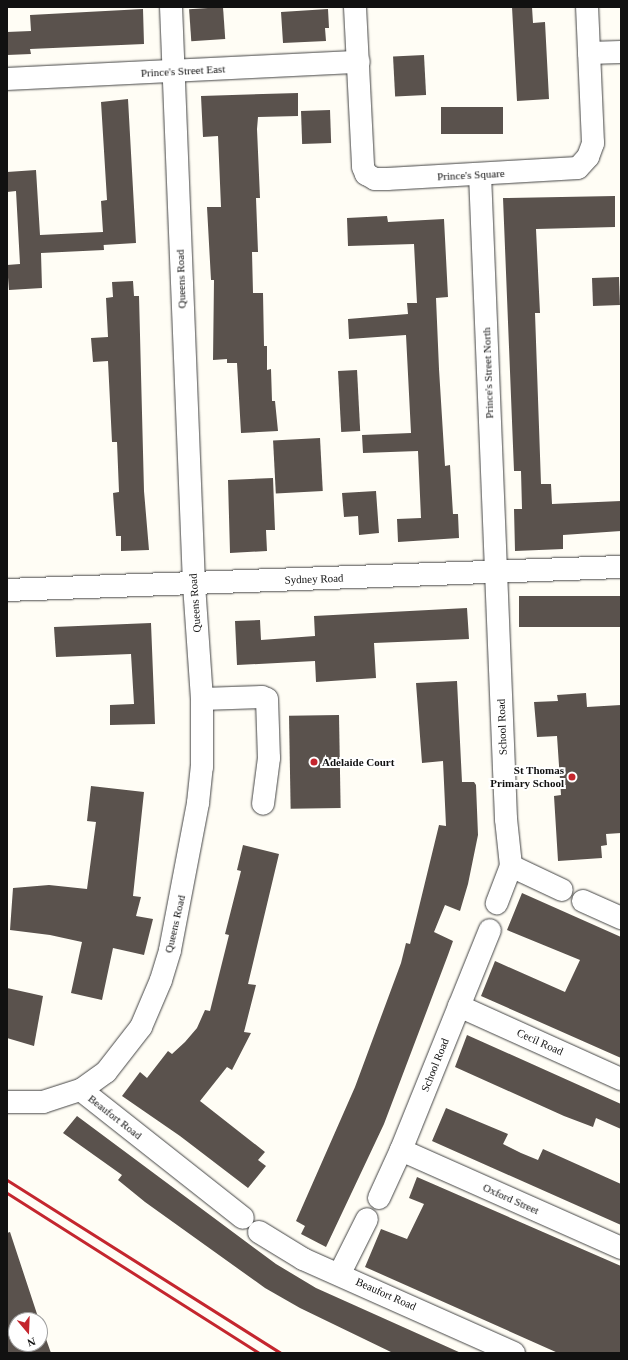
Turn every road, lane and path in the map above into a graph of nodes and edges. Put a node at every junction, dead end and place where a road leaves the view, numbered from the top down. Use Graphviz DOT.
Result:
graph roads {
  1 [pos="171,7"];
  2 [pos="355,7"];
  3 [pos="587,7"];
  4 [pos="621,52"];
  5 [pos="590,53"];
  6 [pos="359,62"];
  7 [pos="173,71"];
  8 [pos="7,79"];
  9 [pos="480,174"];
  10 [pos="621,567"];
  11 [pos="496,572"];
  12 [pos="194,584"];
  13 [pos="7,590"];
  14 [pos="202,699"];
  15 [pos="263,804"];
  16 [pos="511,866"];
  17 [pos="562,890"];
  18 [pos="583,901"];
  19 [pos="497,903"];
  20 [pos="621,918"];
  21 [pos="490,930"];
  22 [pos="459,1006"];
  23 [pos="621,1079"];
  24 [pos="81,1090"];
  25 [pos="7,1102"];
  26 [pos="402,1150"];
  27 [pos="379,1198"];
  28 [pos="367,1219"];
  29 [pos="621,1248"];
  30 [pos="340,1273"];
  31 [pos="514,1353"];
  1 -- 7 [label="street, Queens Road"];
  2 -- 6 [label="street, Prince's Square"];
  3 -- 5 [label="street, Prince's Square"];
  4 -- 5 [label="street"];
  5 -- 9 [label="street, Prince's Square"];
  6 -- 7 [label="street, Prince's Street East"];
  6 -- 9 [label="street, Prince's Square"];
  7 -- 8 [label="street, Prince's Street East"];
  7 -- 12 [label="street, Queens Road"];
  9 -- 11 [label="street, Prince's Street North"];
  10 -- 11 [label="street, Sydney Road"];
  11 -- 12 [label="street, Sydney Road"];
  11 -- 16 [label="street, School Road"];
  12 -- 13 [label="street, Sydney Road"];
  12 -- 14 [label="street, Queens Road"];
  14 -- 15 [label="street"];
  14 -- 24 [label="street, Queens Road"];
  16 -- 17 [label="street"];
  16 -- 19 [label="street, School Road"];
  18 -- 20 [label="street"];
  21 -- 22 [label="street, School Road"];
  22 -- 23 [label="street, Cecil Road"];
  22 -- 26 [label="street, School Road"];
  24 -- 25 [label="street, Queens Road"];
  24 -- 30 [label="street, Beaufort Road"];
  26 -- 27 [label="street, School Road"];
  26 -- 29 [label="street, Oxford Street"];
  28 -- 30 [label="street"];
  30 -- 31 [label="street, Beaufort Road"];
}
